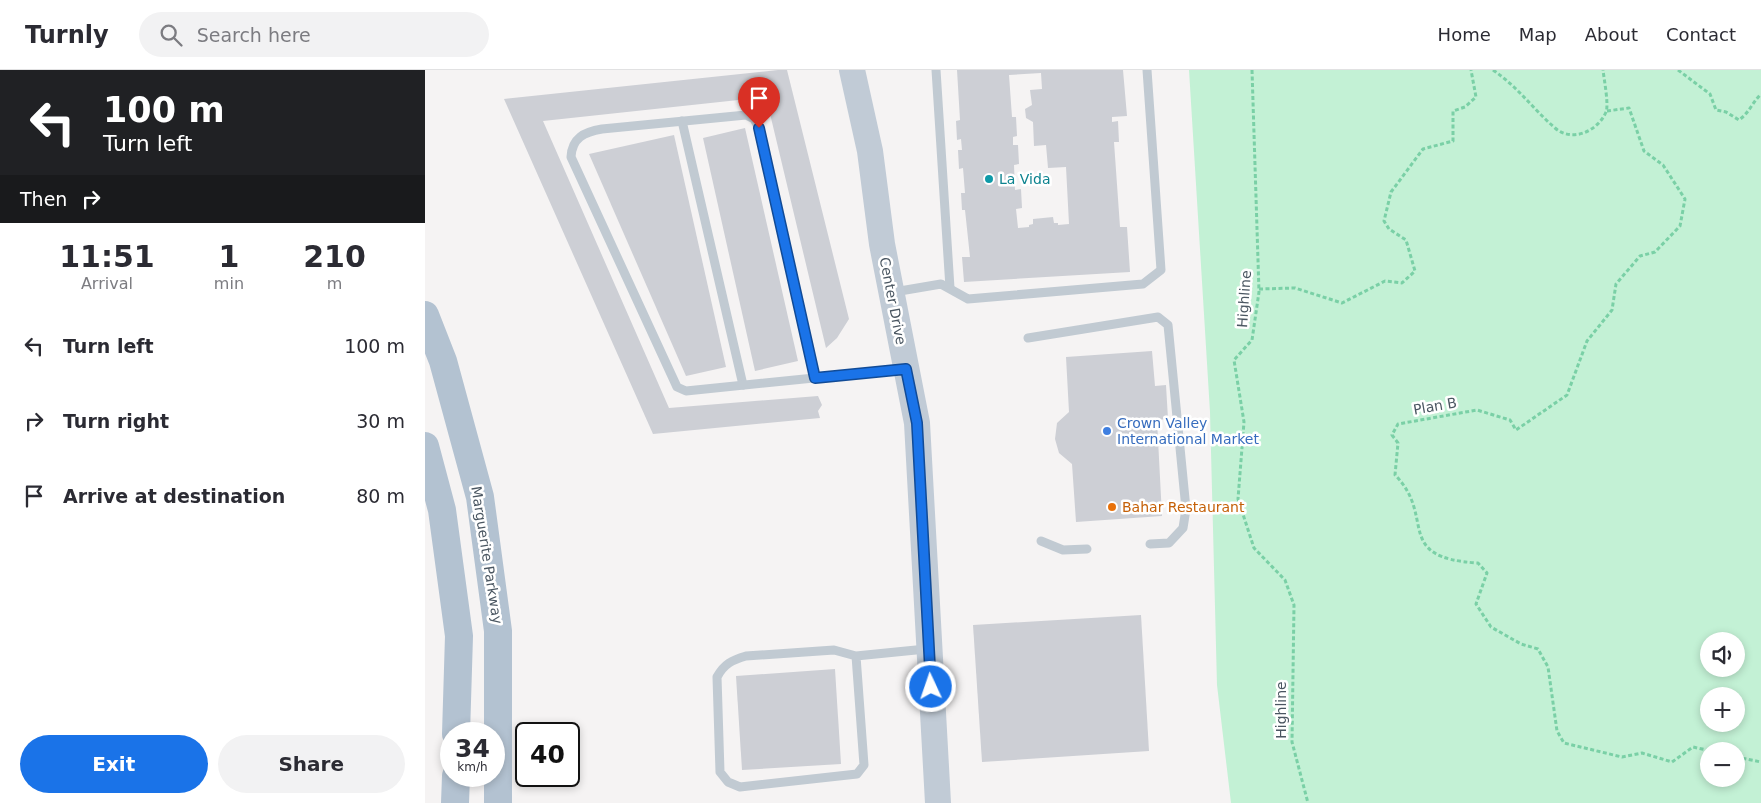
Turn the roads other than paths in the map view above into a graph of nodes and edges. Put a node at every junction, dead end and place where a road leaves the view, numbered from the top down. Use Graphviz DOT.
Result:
graph roads {
  1 [pos="852,70"];
  2 [pos="936,70"];
  3 [pos="1147,70"];
  4 [pos="683,121"];
  5 [pos="950,288"];
  6 [pos="891,292"];
  7 [pos="425,315"];
  8 [pos="1027,338"];
  9 [pos="906,369"];
  10 [pos="815,378"];
  11 [pos="743,385"];
  12 [pos="425,446"];
  13 [pos="1041,541"];
  14 [pos="1150,544"];
  15 [pos="1087,549"];
  16 [pos="929,649"];
  17 [pos="856,656"];
  18 [pos="457,722"];
  19 [pos="455,787"];
  20 [pos="455,803"];
  21 [pos="498,803"];
  22 [pos="938,803"];
  1 -- 6 [label="street, Center Drive"];
  2 -- 5 [label="lane"];
  3 -- 5 [label="lane"];
  4 -- 10 [label="lane"];
  4 -- 11 [label="lane"];
  4 -- 11 [label="lane"];
  5 -- 6 [label="lane"];
  6 -- 9 [label="street, Center Drive"];
  7 -- 21 [label="main road, Marguerite Parkway"];
  8 -- 14 [label="lane"];
  9 -- 10 [label="lane"];
  9 -- 16 [label="street, Center Drive"];
  10 -- 11 [label="lane"];
  12 -- 18 [label="main road"];
  13 -- 15 [label="lane"];
  16 -- 17 [label="lane"];
  16 -- 22 [label="street, Center Drive"];
  17 -- 17 [label="lane"];
  19 -- 20 [label="main road"];
}
